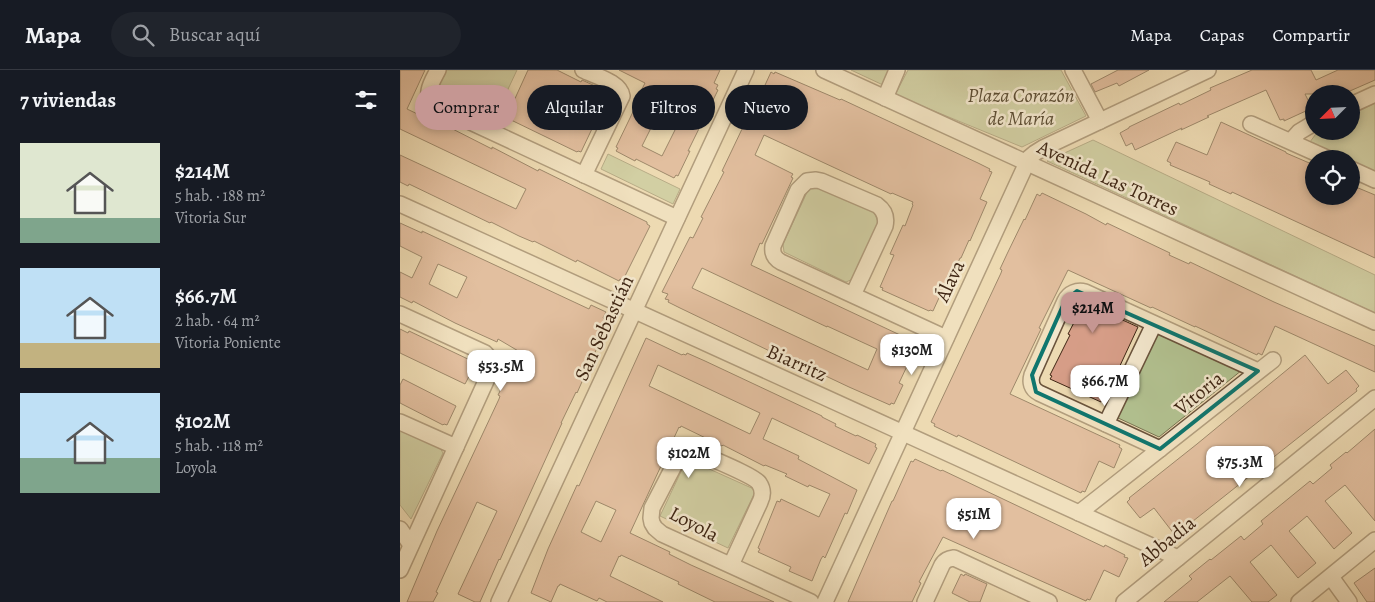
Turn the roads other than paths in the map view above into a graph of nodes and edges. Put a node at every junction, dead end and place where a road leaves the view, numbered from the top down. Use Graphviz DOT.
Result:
graph roads {
  1 [pos="438,70"];
  2 [pos="583,70"];
  3 [pos="746,70"];
  4 [pos="824,70"];
  5 [pos="897,70"];
  6 [pos="1073,70"];
  7 [pos="1204,71"];
  8 [pos="1375,94"];
  9 [pos="884,98"];
  10 [pos="1360,101"];
  11 [pos="1100,121"];
  12 [pos="1251,124"];
  13 [pos="1305,128"];
  14 [pos="1291,141"];
  15 [pos="1310,150"];
  16 [pos="1026,163"];
  17 [pos="1360,173"];
  18 [pos="584,175"];
  19 [pos="1375,180"];
  20 [pos="400,204"];
  21 [pos="677,218"];
  22 [pos="853,295"];
  23 [pos="634,310"];
  24 [pos="400,314"];
  25 [pos="1375,322"];
  26 [pos="1154,324"];
  27 [pos="946,338"];
  28 [pos="1272,360"];
  29 [pos="1258,371"];
  30 [pos="1375,398"];
  31 [pos="400,422"];
  32 [pos="1106,424"];
  33 [pos="903,432"];
  34 [pos="456,447"];
  35 [pos="1160,449"];
  36 [pos="1079,513"];
  37 [pos="400,529"];
  38 [pos="411,545"];
  39 [pos="1373,547"];
  40 [pos="1178,558"];
  41 [pos="731,565"];
  42 [pos="400,570"];
  43 [pos="1330,576"];
  44 [pos="499,602"];
  45 [pos="811,602"];
  46 [pos="825,602"];
  47 [pos="925,602"];
  48 [pos="1049,602"];
  49 [pos="1124,602"];
  50 [pos="1299,602"];
  51 [pos="1348,602"];
  1 -- 18 [label="street"];
  2 -- 18 [label="street"];
  3 -- 21 [label="street, San Sebastián"];
  4 -- 9 [label="street, Avenida Las Torres"];
  5 -- 9 [label="street"];
  6 -- 11 [label="street"];
  7 -- 11 [label="street, Álava"];
  8 -- 10 [label="street"];
  9 -- 16 [label="street, Avenida Las Torres"];
  11 -- 16 [label="street, Álava"];
  12 -- 14 [label="street"];
  13 -- 14 [label="street"];
  14 -- 15 [label="street"];
  16 -- 25 [label="street, Avenida Las Torres"];
  16 -- 27 [label="street, Álava"];
  17 -- 19 [label="street"];
  18 -- 21 [label="street"];
  20 -- 23 [label="street, Biarritz"];
  21 -- 23 [label="street, San Sebastián"];
  22 -- 22 [label="street"];
  22 -- 27 [label="street"];
  23 -- 33 [label="street, Biarritz"];
  23 -- 44 [label="street, San Sebastián"];
  24 -- 34 [label="street"];
  26 -- 29 [label="street"];
  26 -- 32 [label="street"];
  26 -- 32 [label="street"];
  27 -- 33 [label="street, Álava"];
  28 -- 29 [label="street, Vitoria"];
  29 -- 35 [label="street, Vitoria"];
  30 -- 40 [label="street, Abbadia"];
  31 -- 34 [label="street"];
  32 -- 35 [label="street"];
  33 -- 36 [label="street, Biarritz"];
  33 -- 46 [label="street, Álava"];
  34 -- 38 [label="street"];
  35 -- 36 [label="street, Vitoria"];
  36 -- 40 [label="street, Biarritz"];
  37 -- 38 [label="street"];
  38 -- 42 [label="street"];
  39 -- 43 [label="street"];
  40 -- 49 [label="street, Abbadia"];
  41 -- 41 [label="street, Loyola"];
  41 -- 45 [label="street, Loyola"];
  43 -- 50 [label="street"];
  43 -- 51 [label="street"];
  47 -- 48 [label="street"];
}
